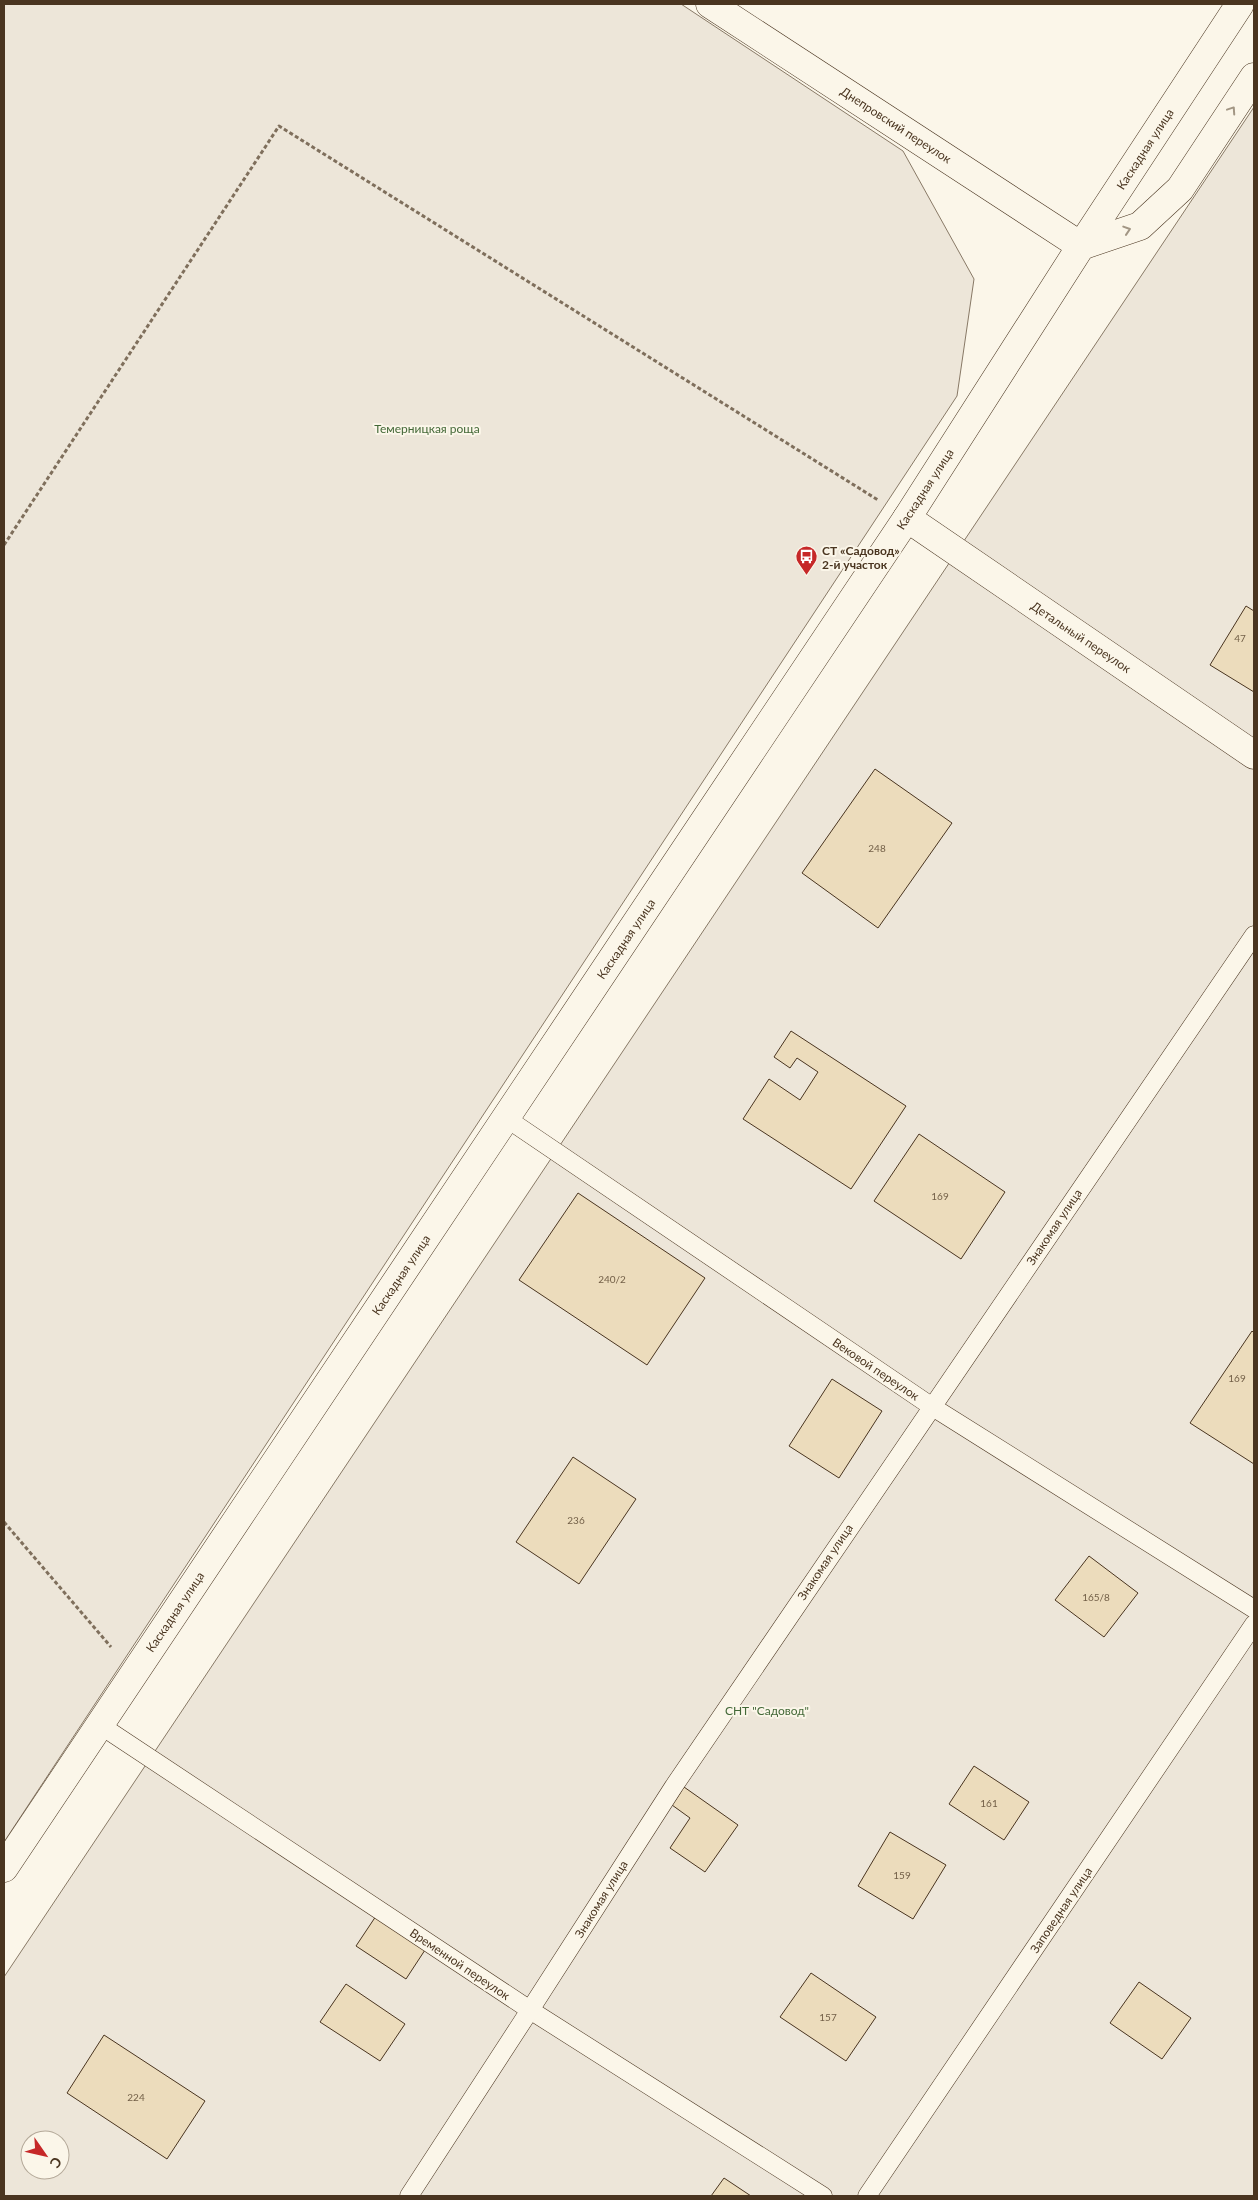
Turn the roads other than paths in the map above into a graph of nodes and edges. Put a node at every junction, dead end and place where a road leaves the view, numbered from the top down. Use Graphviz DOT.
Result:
graph roads {
  1 [pos="710,4"];
  2 [pos="1240,4"];
  3 [pos="1254,77"];
  4 [pos="1081,246"];
  5 [pos="907,518"];
  6 [pos="1254,755"];
  7 [pos="1254,935"];
  8 [pos="506,1118"];
  9 [pos="931,1406"];
  10 [pos="1254,1609"];
  11 [pos="1254,1624"];
  12 [pos="100,1725"];
  13 [pos="4,1868"];
  14 [pos="530,2010"];
  15 [pos="409,2196"];
  16 [pos="824,2196"];
  17 [pos="867,2196"];
  1 -- 4 [label="street, Днепровский переулок"];
  2 -- 4 [label="street, Каскадная улица"];
  4 -- 3 [label="street, one-way"];
  4 -- 5 [label="street, Каскадная улица"];
  5 -- 6 [label="street, Детальный переулок"];
  5 -- 8 [label="street, Каскадная улица"];
  7 -- 9 [label="lane, Знакомая улица"];
  8 -- 9 [label="lane, Вековой переулок"];
  8 -- 12 [label="street, Каскадная улица"];
  9 -- 10 [label="lane, Вековой переулок"];
  9 -- 14 [label="lane, Знакомая улица"];
  11 -- 17 [label="lane, Заповедная улица"];
  12 -- 13 [label="street, Каскадная улица"];
  12 -- 14 [label="lane, Временной переулок"];
  14 -- 15 [label="lane, Знакомая улица"];
  14 -- 16 [label="lane, Временной переулок"];
}
